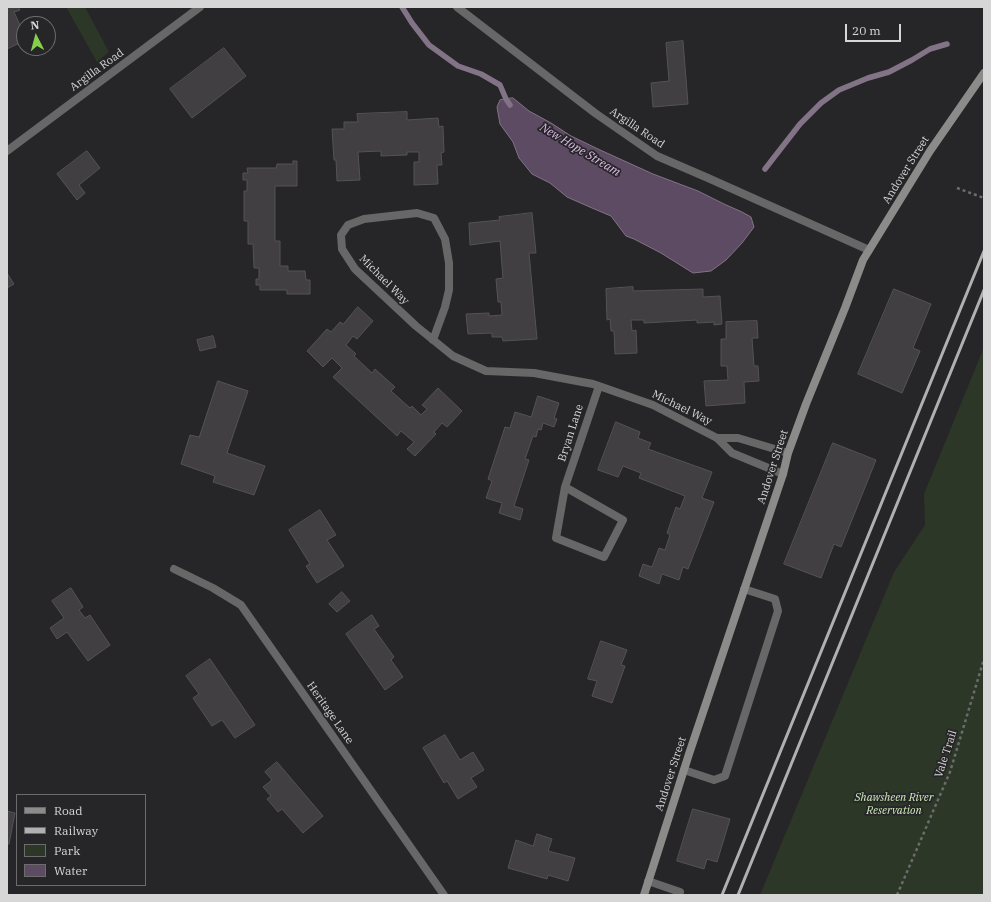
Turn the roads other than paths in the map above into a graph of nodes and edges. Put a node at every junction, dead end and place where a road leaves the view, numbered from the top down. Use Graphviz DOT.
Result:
graph roads {
  1 [pos="200,7"];
  2 [pos="457,7"];
  3 [pos="984,73"];
  4 [pos="7,151"];
  5 [pos="870,250"];
  6 [pos="433,340"];
  7 [pos="599,386"];
  8 [pos="718,438"];
  9 [pos="788,453"];
  10 [pos="783,474"];
  11 [pos="565,487"];
  12 [pos="174,569"];
  13 [pos="744,589"];
  14 [pos="684,770"];
  15 [pos="648,881"];
  16 [pos="444,895"];
  17 [pos="644,895"];
  18 [pos="679,895"];
  1 -- 4 [label="street, Argilla Road"];
  2 -- 5 [label="street, Argilla Road"];
  3 -- 5 [label="main road, Andover Street"];
  5 -- 9 [label="main road, Andover Street"];
  6 -- 6 [label="street, Michael Way"];
  6 -- 7 [label="street, Michael Way"];
  7 -- 8 [label="street, Michael Way"];
  7 -- 11 [label="street, Bryan Lane"];
  8 -- 9 [label="street, Michael Way"];
  8 -- 10 [label="street, Michael Way"];
  9 -- 10 [label="main road, Andover Street"];
  10 -- 13 [label="main road, Andover Street"];
  11 -- 11 [label="street, Bryan Lane"];
  12 -- 16 [label="street, Heritage Lane"];
  13 -- 14 [label="main road, Andover Street"];
  13 -- 14 [label="street"];
  14 -- 15 [label="main road, Andover Street"];
  15 -- 17 [label="main road, Andover Street"];
  15 -- 18 [label="street"];
}
